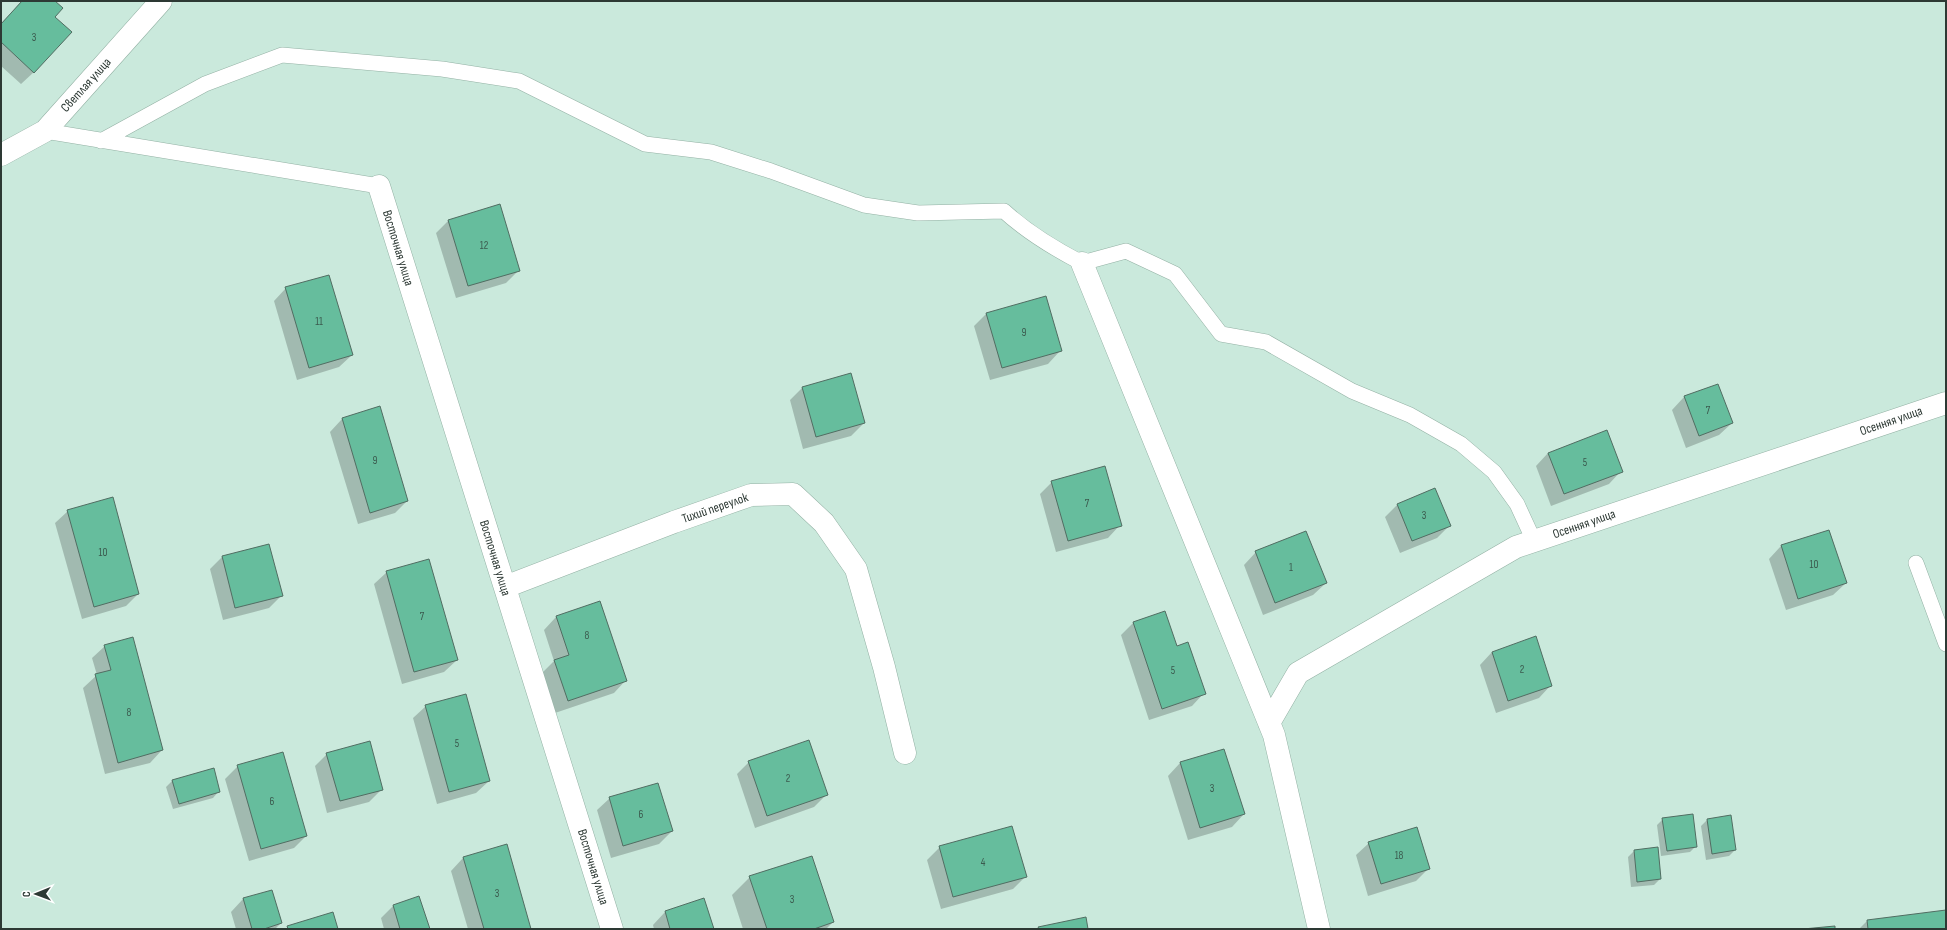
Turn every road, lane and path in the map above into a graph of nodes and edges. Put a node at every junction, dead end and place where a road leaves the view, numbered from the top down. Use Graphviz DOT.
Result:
graph roads {
  1 [pos="161,1"];
  2 [pos="45,131"];
  3 [pos="101,141"];
  4 [pos="1,155"];
  5 [pos="379,186"];
  6 [pos="1082,263"];
  7 [pos="1946,403"];
  8 [pos="1534,541"];
  9 [pos="1916,563"];
  10 [pos="505,588"];
  11 [pos="1946,644"];
  12 [pos="1269,723"];
  13 [pos="905,753"];
  14 [pos="612,929"];
  15 [pos="1320,929"];
  1 -- 2 [label="street, Светлая улица"];
  2 -- 3 [label="lane"];
  2 -- 4 [label="street, Светлая улица"];
  3 -- 5 [label="lane"];
  3 -- 6 [label="lane"];
  5 -- 10 [label="street, Восточная улица"];
  6 -- 8 [label="lane"];
  6 -- 12 [label="street"];
  7 -- 8 [label="street, Осенняя улица"];
  8 -- 12 [label="street, Осенняя улица"];
  9 -- 11 [label="lane"];
  10 -- 13 [label="street, Тихий переулок"];
  10 -- 14 [label="street, Восточная улица"];
  12 -- 15 [label="street"];
}
